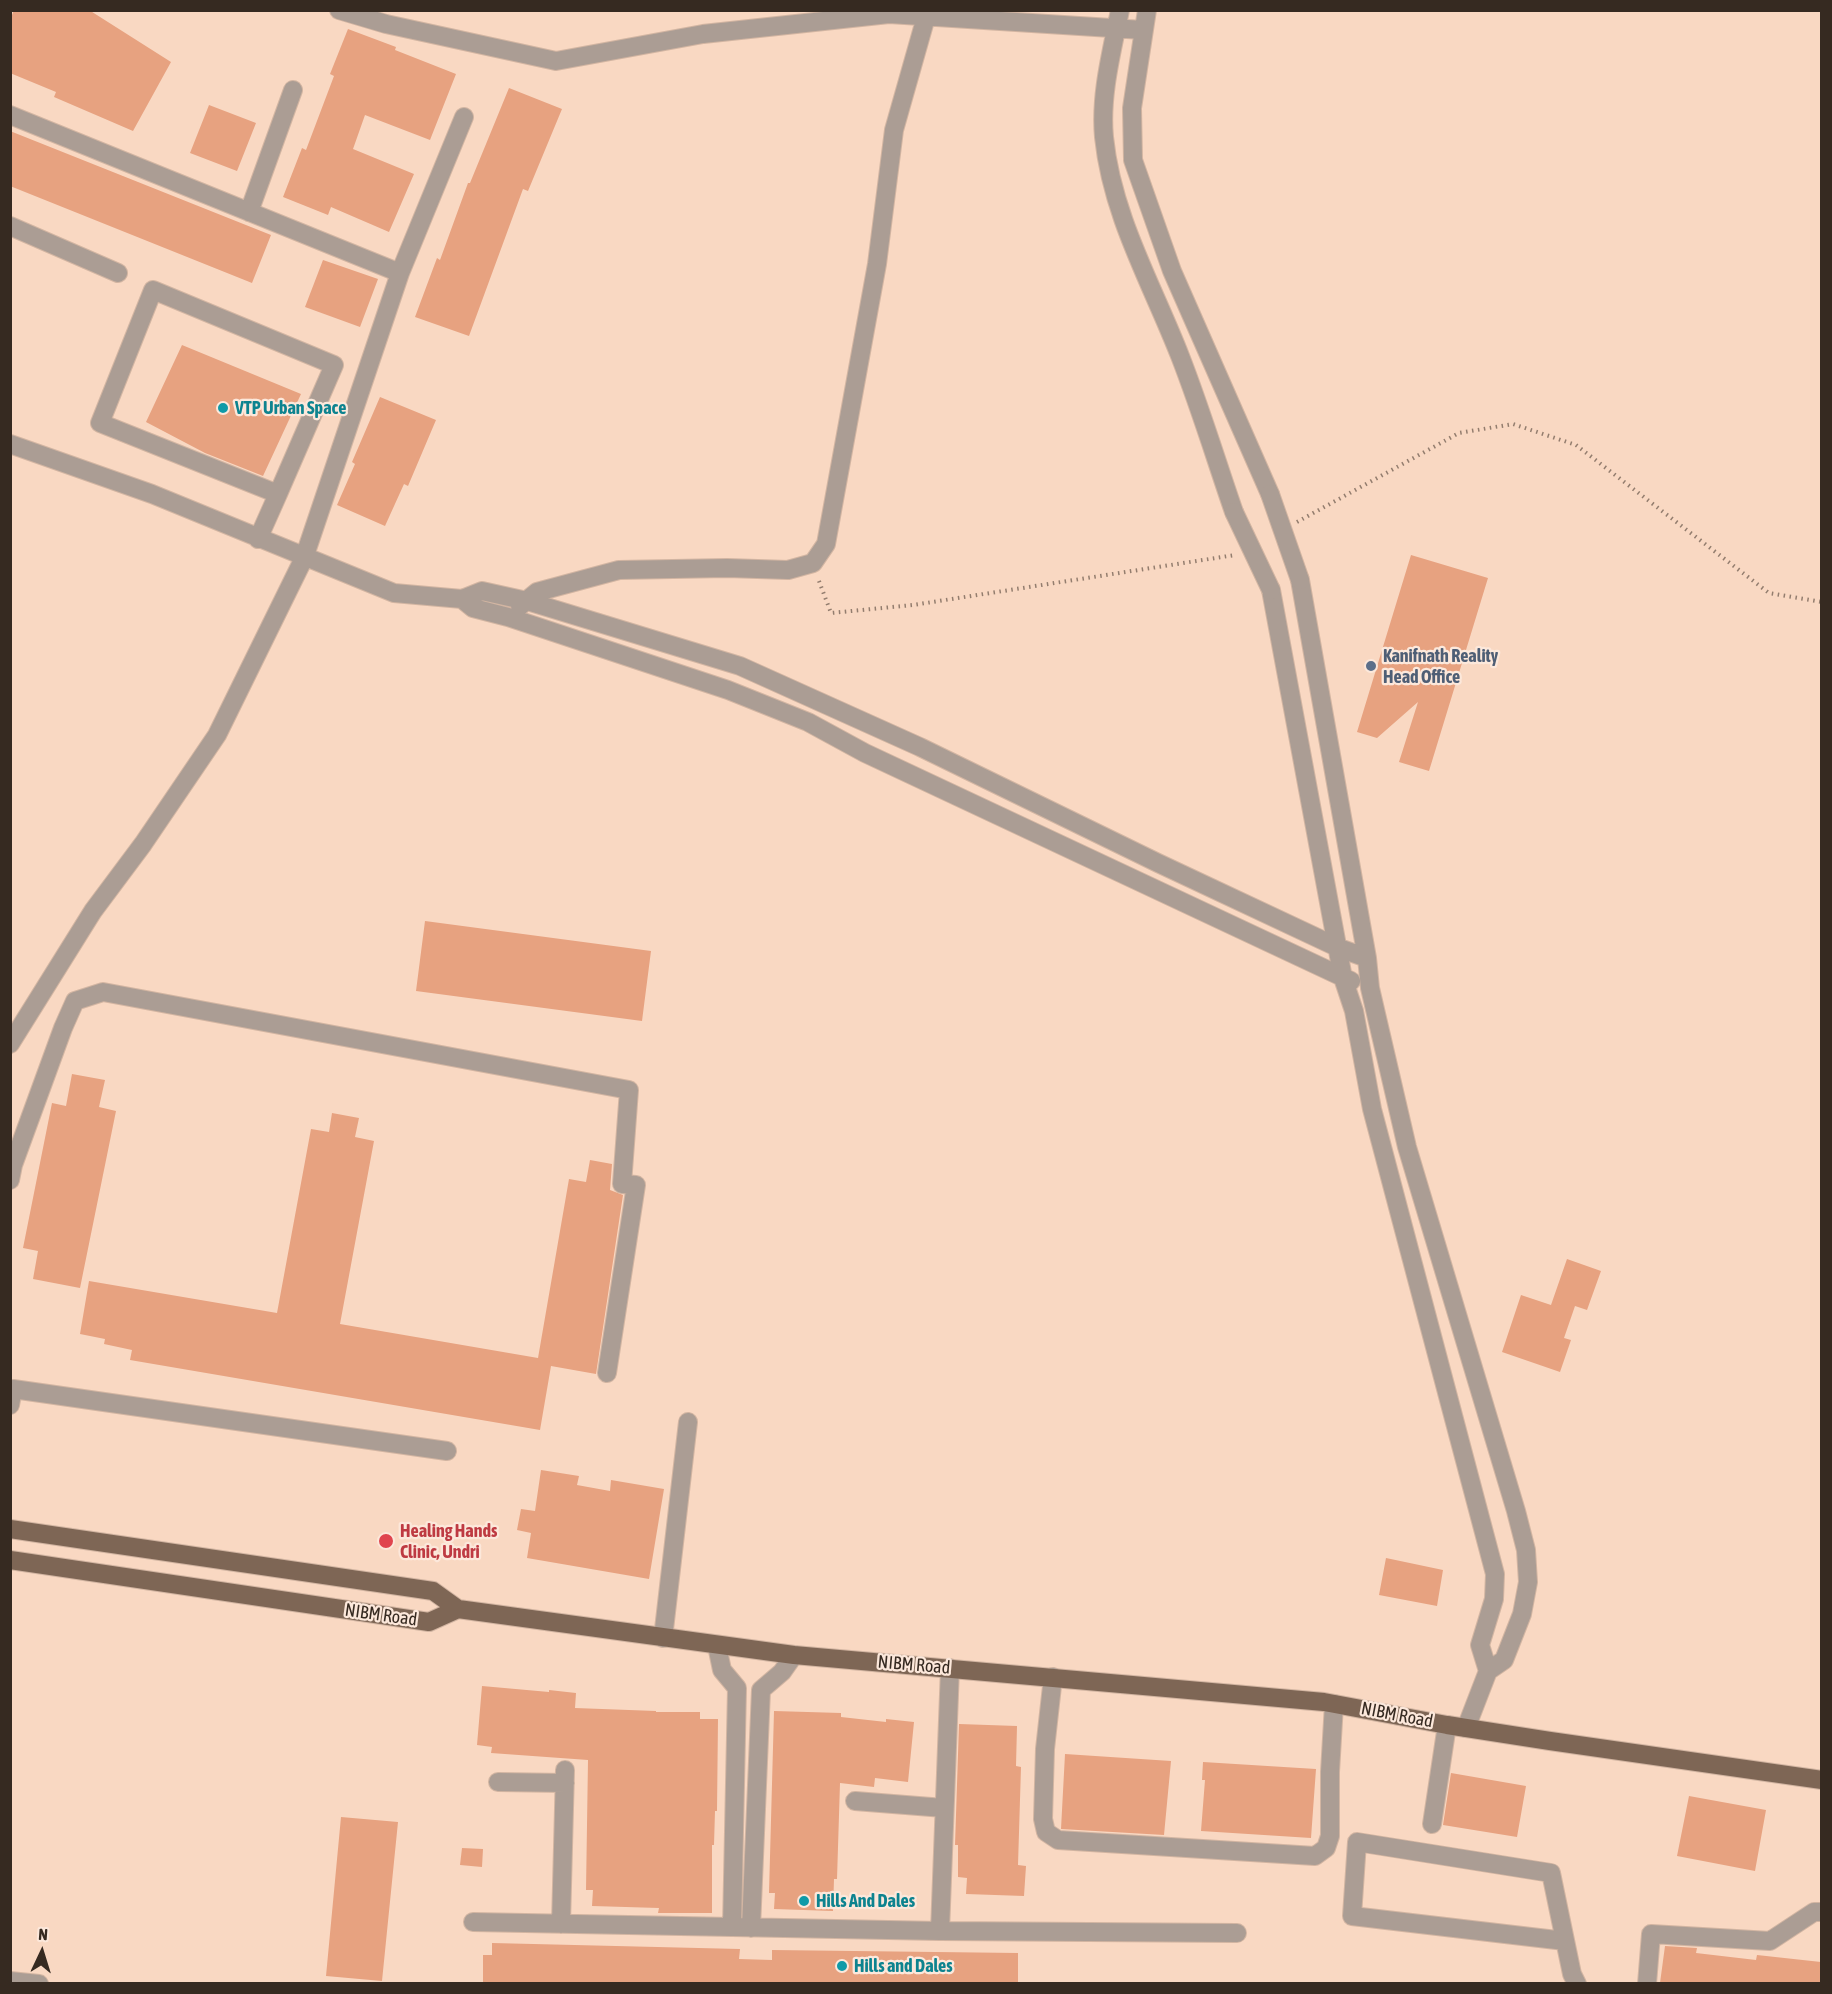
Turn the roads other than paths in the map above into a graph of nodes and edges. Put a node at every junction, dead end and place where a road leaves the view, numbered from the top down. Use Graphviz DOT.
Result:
graph roads {
  1 [pos="339,10"];
  2 [pos="1147,10"];
  3 [pos="926,17"];
  4 [pos="1118,19"];
  5 [pos="1143,30"];
  6 [pos="293,90"];
  7 [pos="10,115"];
  8 [pos="464,117"];
  9 [pos="249,212"];
  10 [pos="10,226"];
  11 [pos="118,273"];
  12 [pos="400,273"];
  13 [pos="10,444"];
  14 [pos="278,494"];
  15 [pos="258,539"];
  16 [pos="304,558"];
  17 [pos="462,599"];
  18 [pos="527,601"];
  19 [pos="508,616"];
  20 [pos="1339,948"];
  21 [pos="1367,958"];
  22 [pos="1343,978"];
  23 [pos="1370,988"];
  24 [pos="10,1044"];
  25 [pos="10,1180"];
  26 [pos="607,1373"];
  27 [pos="10,1405"];
  28 [pos="688,1422"];
  29 [pos="447,1451"];
  30 [pos="10,1529"];
  31 [pos="10,1560"];
  32 [pos="458,1609"];
  33 [pos="663,1638"];
  34 [pos="717,1646"];
  35 [pos="794,1656"];
  36 [pos="950,1668"];
  37 [pos="1488,1671"];
  38 [pos="1053,1677"];
  39 [pos="1334,1704"];
  40 [pos="1447,1725"];
  41 [pos="1466,1728"];
  42 [pos="1821,1780"];
  43 [pos="498,1782"];
  44 [pos="735,1799"];
  45 [pos="757,1799"];
  46 [pos="855,1801"];
  47 [pos="944,1808"];
  48 [pos="1432,1824"];
  49 [pos="1821,1912"];
  50 [pos="473,1922"];
  51 [pos="561,1924"];
  52 [pos="732,1927"];
  53 [pos="751,1928"];
  54 [pos="940,1931"];
  55 [pos="1237,1933"];
  56 [pos="1565,1941"];
  57 [pos="10,1981"];
  58 [pos="39,1983"];
  59 [pos="1577,1983"];
  60 [pos="1647,1983"];
  1 -- 3 [label="street"];
  2 -- 5 [label="street"];
  3 -- 4 [label="street"];
  3 -- 18 [label="street"];
  4 -- 5 [label="street"];
  4 -- 20 [label="street, bridge"];
  5 -- 21 [label="street, bridge"];
  6 -- 9 [label="street"];
  7 -- 9 [label="street"];
  8 -- 12 [label="street"];
  9 -- 12 [label="street"];
  10 -- 11 [label="street"];
  12 -- 16 [label="street"];
  13 -- 15 [label="street"];
  14 -- 14 [label="street"];
  14 -- 15 [label="street"];
  15 -- 16 [label="street"];
  16 -- 17 [label="street"];
  16 -- 24 [label="street"];
  17 -- 18 [label="street"];
  17 -- 19 [label="street"];
  18 -- 19 [label="street"];
  18 -- 20 [label="street"];
  19 -- 22 [label="street"];
  20 -- 21 [label="street"];
  20 -- 22 [label="street"];
  21 -- 23 [label="street"];
  22 -- 23 [label="street"];
  22 -- 37 [label="street"];
  23 -- 37 [label="street"];
  25 -- 26 [label="street"];
  27 -- 29 [label="street"];
  28 -- 33 [label="street"];
  30 -- 32 [label="main road"];
  31 -- 32 [label="main road, NIBM Road"];
  32 -- 33 [label="main road, NIBM Road"];
  33 -- 34 [label="main road, NIBM Road"];
  34 -- 35 [label="main road, NIBM Road"];
  34 -- 44 [label="street"];
  35 -- 36 [label="main road, NIBM Road"];
  35 -- 45 [label="street"];
  36 -- 38 [label="main road, NIBM Road"];
  36 -- 47 [label="street"];
  37 -- 41 [label="street"];
  38 -- 39 [label="main road, NIBM Road"];
  38 -- 39 [label="street"];
  39 -- 40 [label="main road, NIBM Road"];
  40 -- 41 [label="main road, NIBM Road"];
  40 -- 48 [label="street"];
  41 -- 42 [label="main road, NIBM Road"];
  43 -- 51 [label="street"];
  44 -- 45 [label="street"];
  44 -- 52 [label="street"];
  45 -- 53 [label="street"];
  46 -- 47 [label="street"];
  47 -- 54 [label="street"];
  49 -- 60 [label="street"];
  50 -- 51 [label="street"];
  51 -- 52 [label="street"];
  52 -- 53 [label="street"];
  53 -- 54 [label="street"];
  54 -- 55 [label="street"];
  56 -- 56 [label="street"];
  56 -- 59 [label="street"];
  57 -- 58 [label="street"];
}
